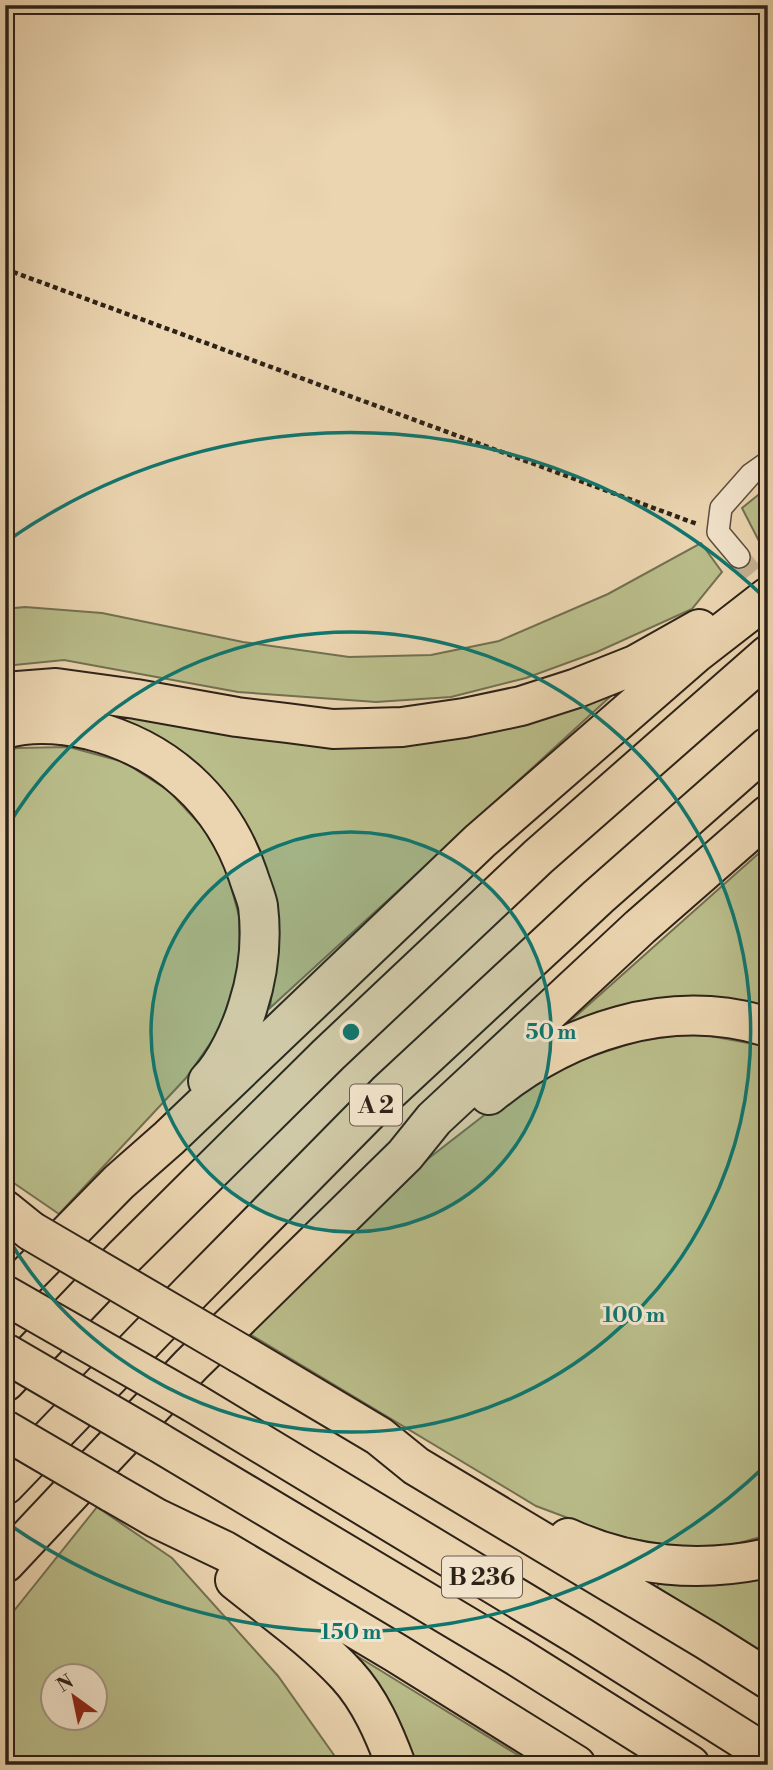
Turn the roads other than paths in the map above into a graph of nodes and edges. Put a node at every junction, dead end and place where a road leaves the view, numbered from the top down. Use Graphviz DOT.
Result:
graph roads {
  1 [pos="768,462"];
  2 [pos="739,557"];
  3 [pos="768,591"];
  4 [pos="768,597"];
  5 [pos="768,655"];
  6 [pos="5,692"];
  7 [pos="5,729"];
  8 [pos="768,747"];
  9 [pos="768,814"];
  10 [pos="768,1027"];
  11 [pos="405,1155"];
  12 [pos="119,1182"];
  13 [pos="14,1220"];
  14 [pos="5,1297"];
  15 [pos="171,1313"];
  16 [pos="5,1353"];
  17 [pos="5,1382"];
  18 [pos="5,1430"];
  19 [pos="379,1436"];
  20 [pos="5,1485"];
  21 [pos="156,1518"];
  22 [pos="768,1558"];
  23 [pos="5,1563"];
  24 [pos="768,1679"];
  25 [pos="768,1755"];
  26 [pos="396,1765"];
  27 [pos="576,1765"];
  28 [pos="690,1765"];
  1 -- 2 [label="street"];
  3 -- 6 [label="highway"];
  4 -- 12 [label="highway"];
  5 -- 17 [label="highway, A 2"];
  7 -- 12 [label="highway"];
  8 -- 15 [label="highway, A 2"];
  9 -- 11 [label="highway"];
  10 -- 11 [label="highway"];
  11 -- 23 [label="highway"];
  12 -- 14 [label="highway"];
  13 -- 15 [label="highway, bridge"];
  14 -- 25 [label="highway, B 236, bridge"];
  15 -- 19 [label="highway, bridge"];
  15 -- 20 [label="highway, A 2"];
  16 -- 28 [label="highway, B 236, bridge"];
  18 -- 21 [label="highway, bridge"];
  19 -- 22 [label="highway"];
  19 -- 24 [label="highway"];
  21 -- 26 [label="highway"];
  21 -- 27 [label="highway"];
}
